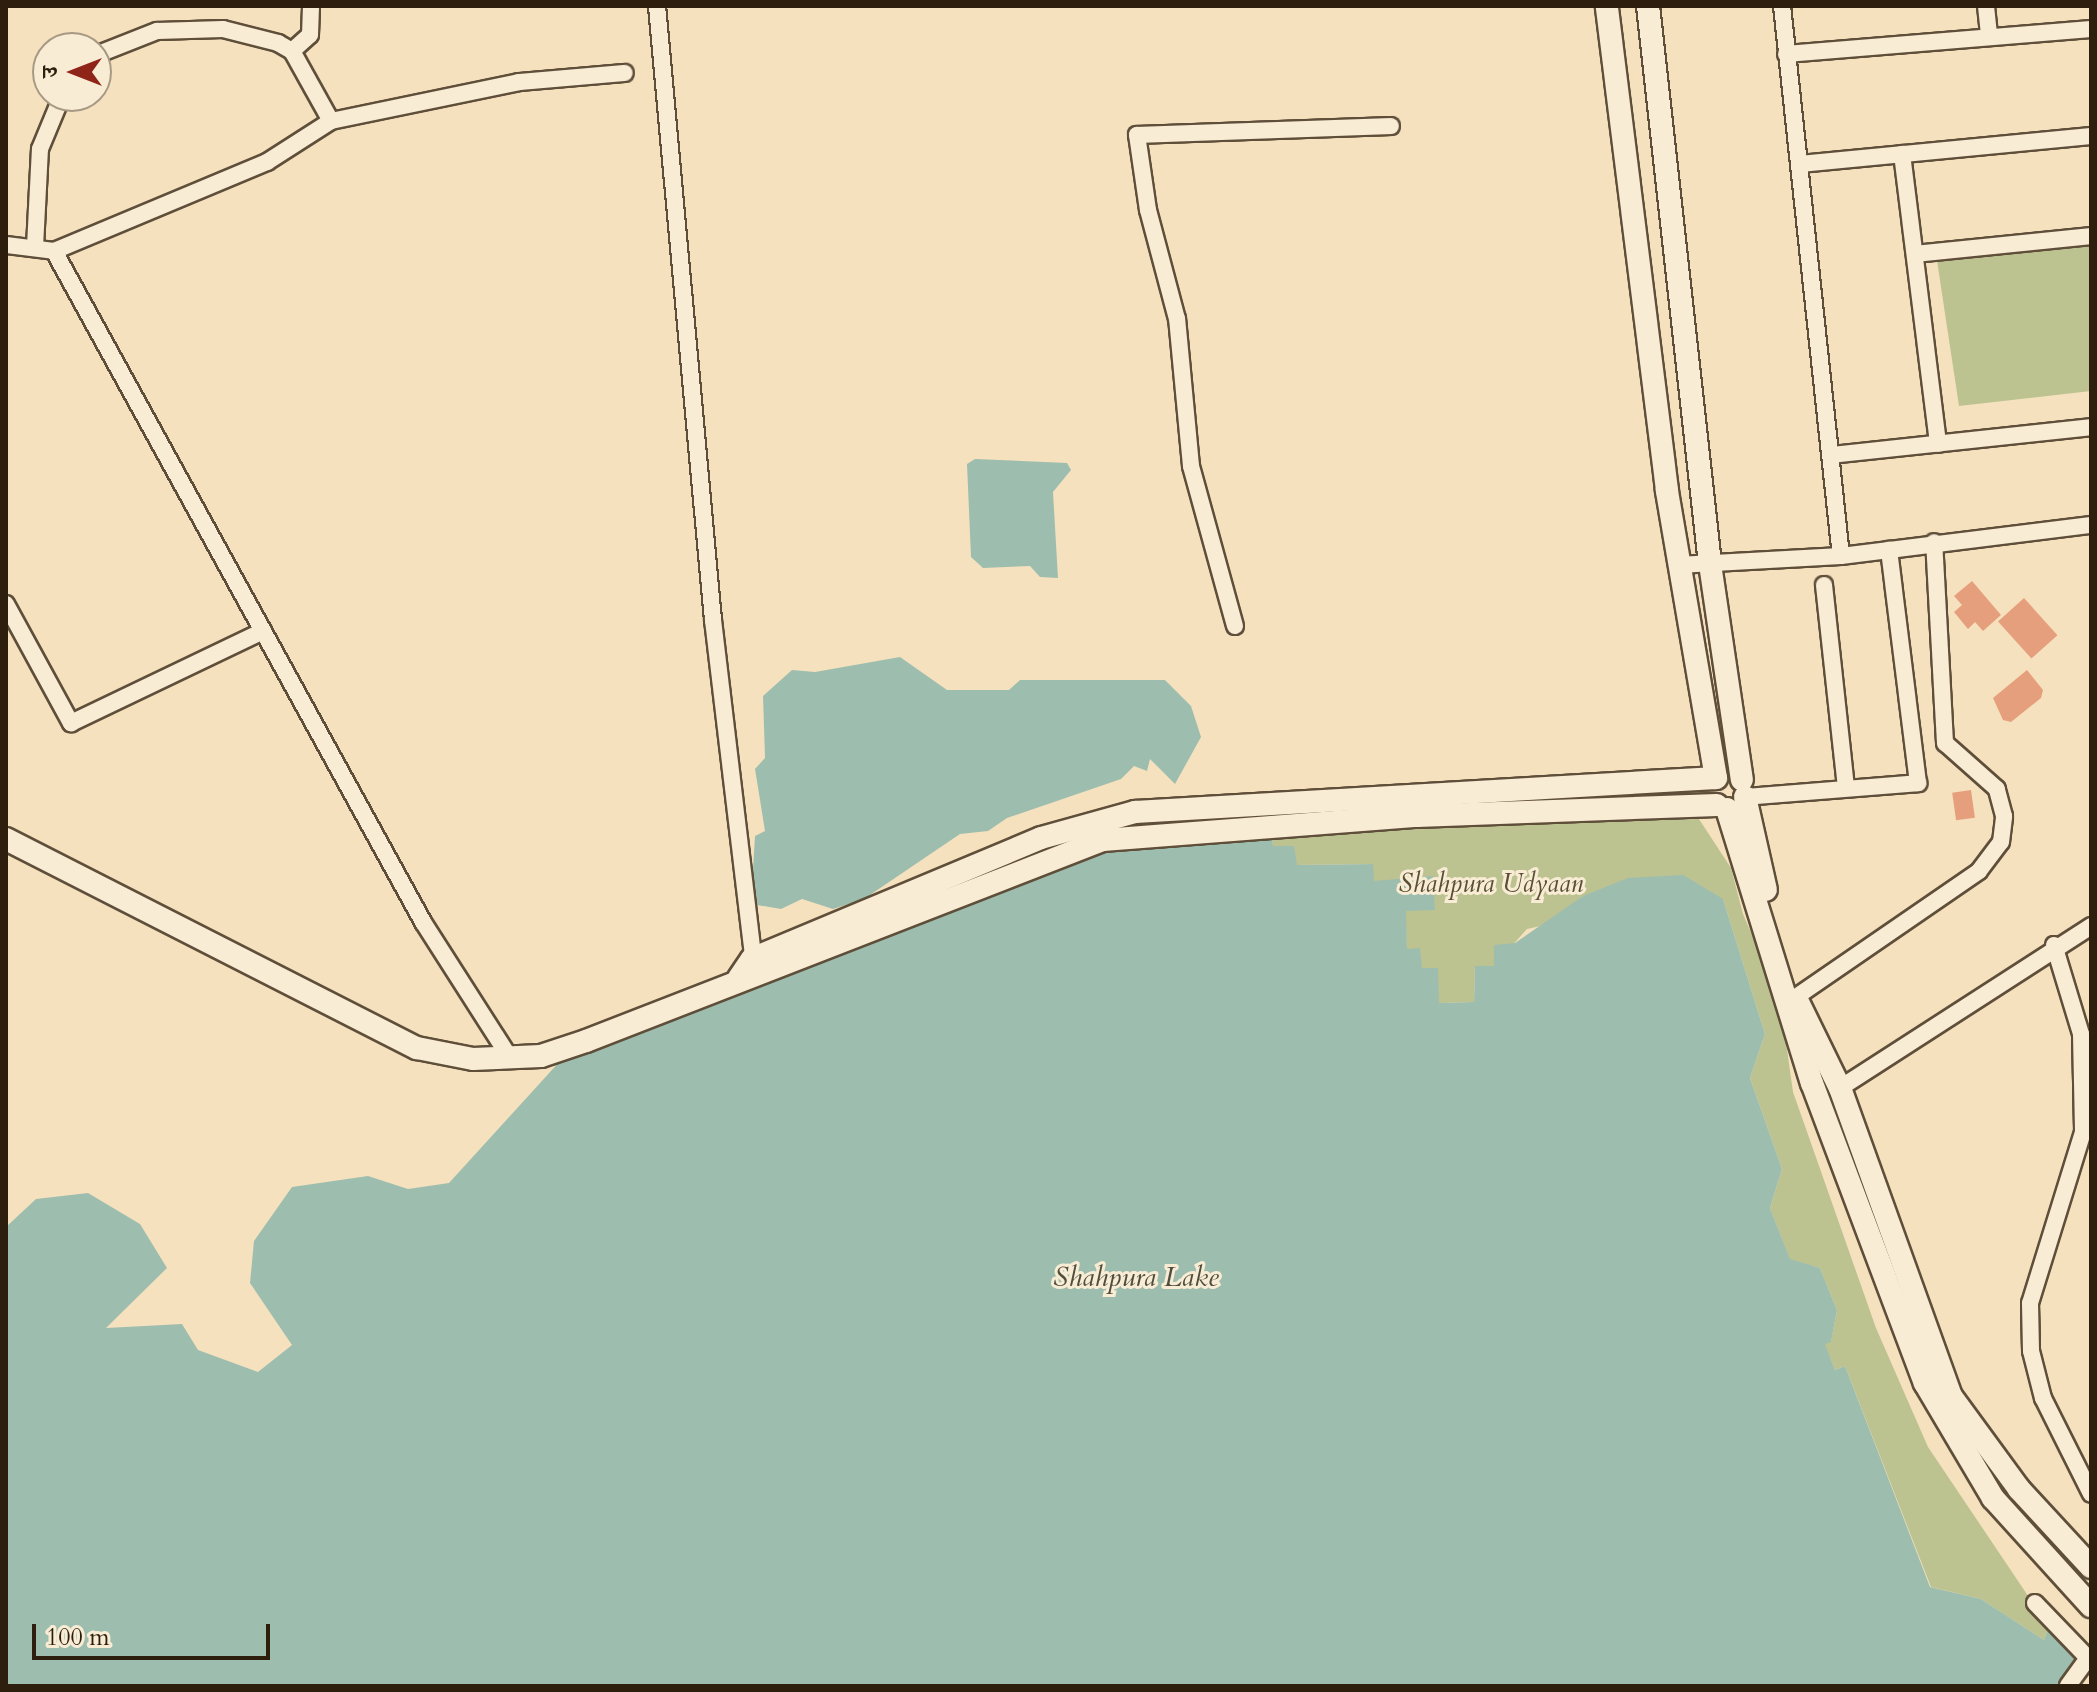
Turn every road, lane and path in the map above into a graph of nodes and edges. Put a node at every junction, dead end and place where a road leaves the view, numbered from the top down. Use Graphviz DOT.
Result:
graph roads {
  1 [pos="311,6"];
  2 [pos="657,6"];
  3 [pos="1607,6"];
  4 [pos="1648,6"];
  5 [pos="1782,6"];
  6 [pos="1986,6"];
  7 [pos="2091,29"];
  8 [pos="1989,37"];
  9 [pos="112,46"];
  10 [pos="292,51"];
  11 [pos="1786,54"];
  12 [pos="625,73"];
  13 [pos="55,112"];
  14 [pos="331,121"];
  15 [pos="1391,126"];
  16 [pos="2091,136"];
  17 [pos="1902,154"];
  18 [pos="1800,164"];
  19 [pos="2091,236"];
  20 [pos="6,245"];
  21 [pos="35,247"];
  22 [pos="54,251"];
  23 [pos="1915,254"];
  24 [pos="2091,427"];
  25 [pos="1938,444"];
  26 [pos="1831,455"];
  27 [pos="2091,525"];
  28 [pos="1934,542"];
  29 [pos="1889,550"];
  30 [pos="1841,556"];
  31 [pos="1710,564"];
  32 [pos="1678,565"];
  33 [pos="1824,585"];
  34 [pos="6,604"];
  35 [pos="1235,626"];
  36 [pos="263,631"];
  37 [pos="1716,778"];
  38 [pos="1846,786"];
  39 [pos="1733,798"];
  40 [pos="6,839"];
  41 [pos="2091,926"];
  42 [pos="2054,945"];
  43 [pos="750,972"];
  44 [pos="1796,997"];
  45 [pos="510,1058"];
  46 [pos="1840,1088"];
  47 [pos="2091,1494"];
  48 [pos="2091,1567"];
  49 [pos="2035,1603"];
  50 [pos="2091,1606"];
  51 [pos="2068,1686"];
  1 -- 10 [label="street"];
  2 -- 43 [label="street"];
  3 -- 32 [label="street"];
  4 -- 31 [label="street"];
  5 -- 11 [label="street"];
  6 -- 8 [label="street"];
  7 -- 8 [label="street"];
  8 -- 11 [label="street"];
  9 -- 10 [label="street"];
  10 -- 14 [label="street"];
  11 -- 18 [label="street"];
  12 -- 14 [label="street"];
  13 -- 21 [label="street"];
  14 -- 22 [label="street"];
  15 -- 35 [label="street"];
  16 -- 17 [label="street"];
  17 -- 18 [label="street"];
  17 -- 23 [label="street"];
  18 -- 26 [label="street"];
  19 -- 23 [label="street"];
  20 -- 21 [label="street"];
  21 -- 22 [label="street"];
  22 -- 36 [label="street"];
  23 -- 25 [label="street"];
  24 -- 25 [label="street"];
  25 -- 26 [label="street"];
  26 -- 30 [label="street"];
  27 -- 28 [label="street"];
  28 -- 29 [label="street"];
  28 -- 44 [label="street"];
  29 -- 30 [label="street"];
  29 -- 38 [label="street"];
  30 -- 31 [label="street"];
  31 -- 32 [label="street"];
  31 -- 39 [label="street"];
  32 -- 37 [label="street"];
  33 -- 38 [label="street"];
  34 -- 36 [label="street"];
  36 -- 45 [label="street"];
  37 -- 39 [label="street"];
  37 -- 43 [label="street"];
  38 -- 39 [label="street"];
  39 -- 43 [label="street"];
  39 -- 44 [label="street"];
  39 -- 50 [label="street"];
  40 -- 45 [label="street"];
  41 -- 42 [label="street"];
  42 -- 46 [label="street"];
  42 -- 47 [label="street"];
  43 -- 45 [label="street"];
  44 -- 46 [label="street"];
  46 -- 48 [label="street"];
  49 -- 51 [label="street"];
}
